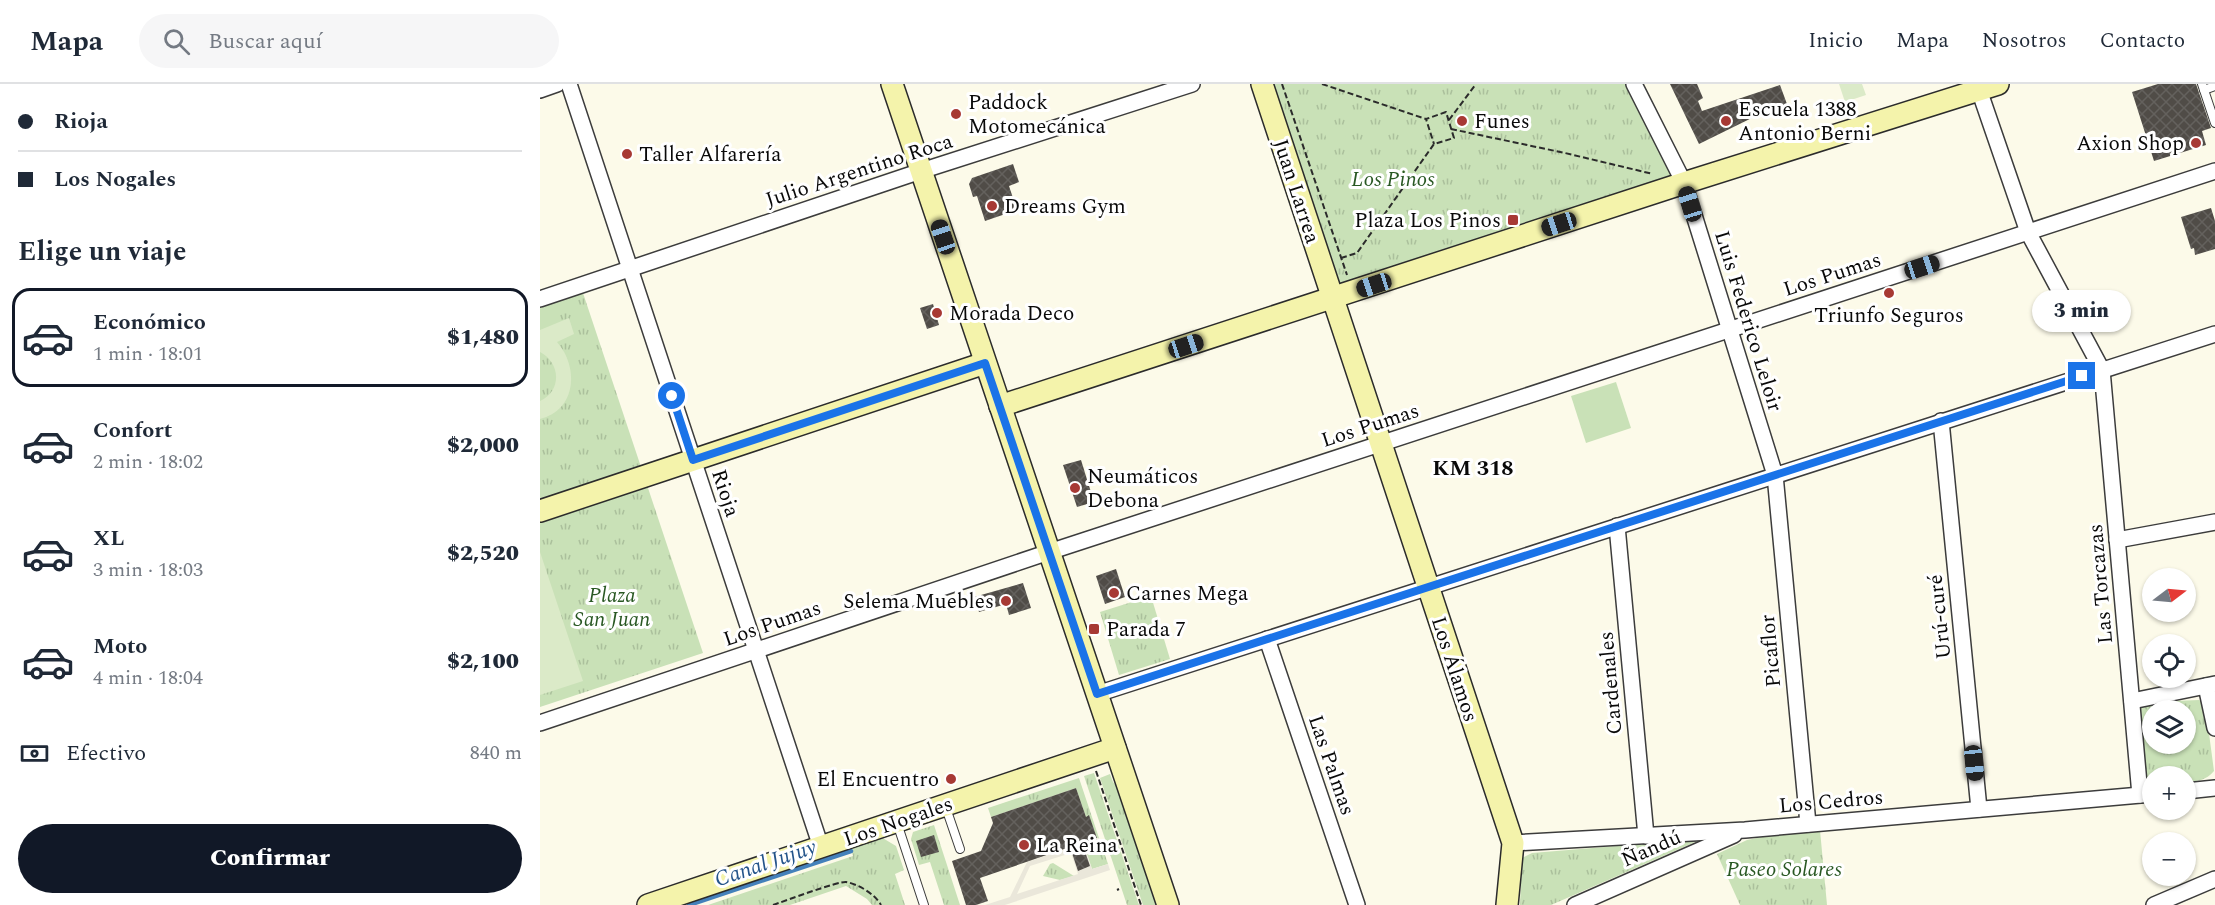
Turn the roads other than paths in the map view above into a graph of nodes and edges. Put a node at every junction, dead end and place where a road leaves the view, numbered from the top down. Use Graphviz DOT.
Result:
graph roads {
  1 [pos="557,84"];
  2 [pos="569,84"];
  3 [pos="892,84"];
  4 [pos="1192,84"];
  5 [pos="1262,84"];
  6 [pos="1634,84"];
  7 [pos="1985,86"];
  8 [pos="2215,86"];
  9 [pos="2203,87"];
  10 [pos="540,90"];
  11 [pos="2212,102"];
  12 [pos="2214,118"];
  13 [pos="2214,168"];
  14 [pos="921,171"];
  15 [pos="1684,183"];
  16 [pos="2028,232"];
  17 [pos="630,269"];
  18 [pos="1333,298"];
  19 [pos="540,299"];
  20 [pos="1729,330"];
  21 [pos="2215,334"];
  22 [pos="985,363"];
  23 [pos="2102,370"];
  24 [pos="1000,406"];
  25 [pos="1941,421"];
  26 [pos="1381,444"];
  27 [pos="693,460"];
  28 [pos="1775,475"];
  29 [pos="540,511"];
  30 [pos="2215,522"];
  31 [pos="1617,526"];
  32 [pos="2117,540"];
  33 [pos="1049,552"];
  34 [pos="1428,587"];
  35 [pos="1267,639"];
  36 [pos="756,651"];
  37 [pos="2211,685"];
  38 [pos="1097,694"];
  39 [pos="2132,701"];
  40 [pos="540,723"];
  41 [pos="2215,728"];
  42 [pos="1115,748"];
  43 [pos="2142,767"];
  44 [pos="2215,788"];
  45 [pos="2196,790"];
  46 [pos="2142,794"];
  47 [pos="945,805"];
  48 [pos="1979,809"];
  49 [pos="896,821"];
  50 [pos="1808,824"];
  51 [pos="1745,830"];
  52 [pos="1646,836"];
  53 [pos="1513,843"];
  54 [pos="821,847"];
  55 [pos="960,849"];
  56 [pos="2215,879"];
  57 [pos="648,905"];
  58 [pos="924,905"];
  59 [pos="1168,905"];
  60 [pos="1357,905"];
  61 [pos="1507,905"];
  62 [pos="1575,905"];
  63 [pos="2154,905"];
  1 -- 10 [label="street"];
  2 -- 17 [label="street, Rioja"];
  3 -- 14 [label="street"];
  4 -- 14 [label="street, Julio Argentino Roca"];
  5 -- 18 [label="street, Juan Larrea"];
  6 -- 15 [label="street, Luis Federico Leloir"];
  7 -- 15 [label="street"];
  7 -- 16 [label="street"];
  8 -- 9 [label="lane"];
  9 -- 11 [label="lane"];
  11 -- 12 [label="lane"];
  13 -- 16 [label="street, Los Pumas"];
  14 -- 17 [label="street, Julio Argentino Roca"];
  14 -- 22 [label="street"];
  15 -- 18 [label="street"];
  15 -- 20 [label="street, Luis Federico Leloir"];
  16 -- 20 [label="street, Los Pumas"];
  16 -- 23 [label="street"];
  17 -- 19 [label="street, Julio Argentino Roca"];
  17 -- 27 [label="street, Rioja"];
  18 -- 24 [label="street"];
  18 -- 26 [label="street, Los Álamos"];
  20 -- 26 [label="street, Los Pumas"];
  20 -- 28 [label="street, Luis Federico Leloir"];
  21 -- 23 [label="street"];
  22 -- 24 [label="street"];
  22 -- 27 [label="street"];
  23 -- 25 [label="street"];
  23 -- 32 [label="street, Las Torcazas"];
  24 -- 33 [label="street"];
  25 -- 28 [label="street"];
  25 -- 48 [label="street, Urú-curé"];
  26 -- 33 [label="street, Los Pumas"];
  26 -- 34 [label="street, Los Álamos"];
  27 -- 29 [label="street"];
  27 -- 36 [label="street, Rioja"];
  28 -- 31 [label="street"];
  28 -- 50 [label="street, Picaflor"];
  30 -- 32 [label="street"];
  31 -- 34 [label="street"];
  31 -- 52 [label="street, Cardenales"];
  32 -- 39 [label="street, Las Torcazas"];
  33 -- 36 [label="street, Los Pumas"];
  33 -- 38 [label="street"];
  34 -- 35 [label="street"];
  34 -- 53 [label="street, Los Álamos"];
  35 -- 38 [label="street"];
  35 -- 60 [label="street, Las Palmas"];
  36 -- 40 [label="street, Los Pumas"];
  36 -- 54 [label="street, Rioja"];
  37 -- 39 [label="street"];
  37 -- 41 [label="street"];
  38 -- 42 [label="street"];
  39 -- 43 [label="street, Las Torcazas"];
  42 -- 47 [label="street, Los Nogales"];
  42 -- 59 [label="street"];
  44 -- 45 [label="street"];
  46 -- 48 [label="street, Los Cedros"];
  47 -- 49 [label="street, Los Nogales"];
  47 -- 55 [label="lane"];
  48 -- 50 [label="street, Los Cedros"];
  49 -- 54 [label="street, Los Nogales"];
  49 -- 58 [label="lane"];
  50 -- 51 [label="street, Los Cedros"];
  51 -- 52 [label="street, Los Cedros"];
  51 -- 62 [label="street, Ñandú"];
  52 -- 53 [label="street, Los Cedros"];
  53 -- 61 [label="street, Los Álamos"];
  54 -- 57 [label="street, Los Nogales"];
  56 -- 63 [label="street"];
}
